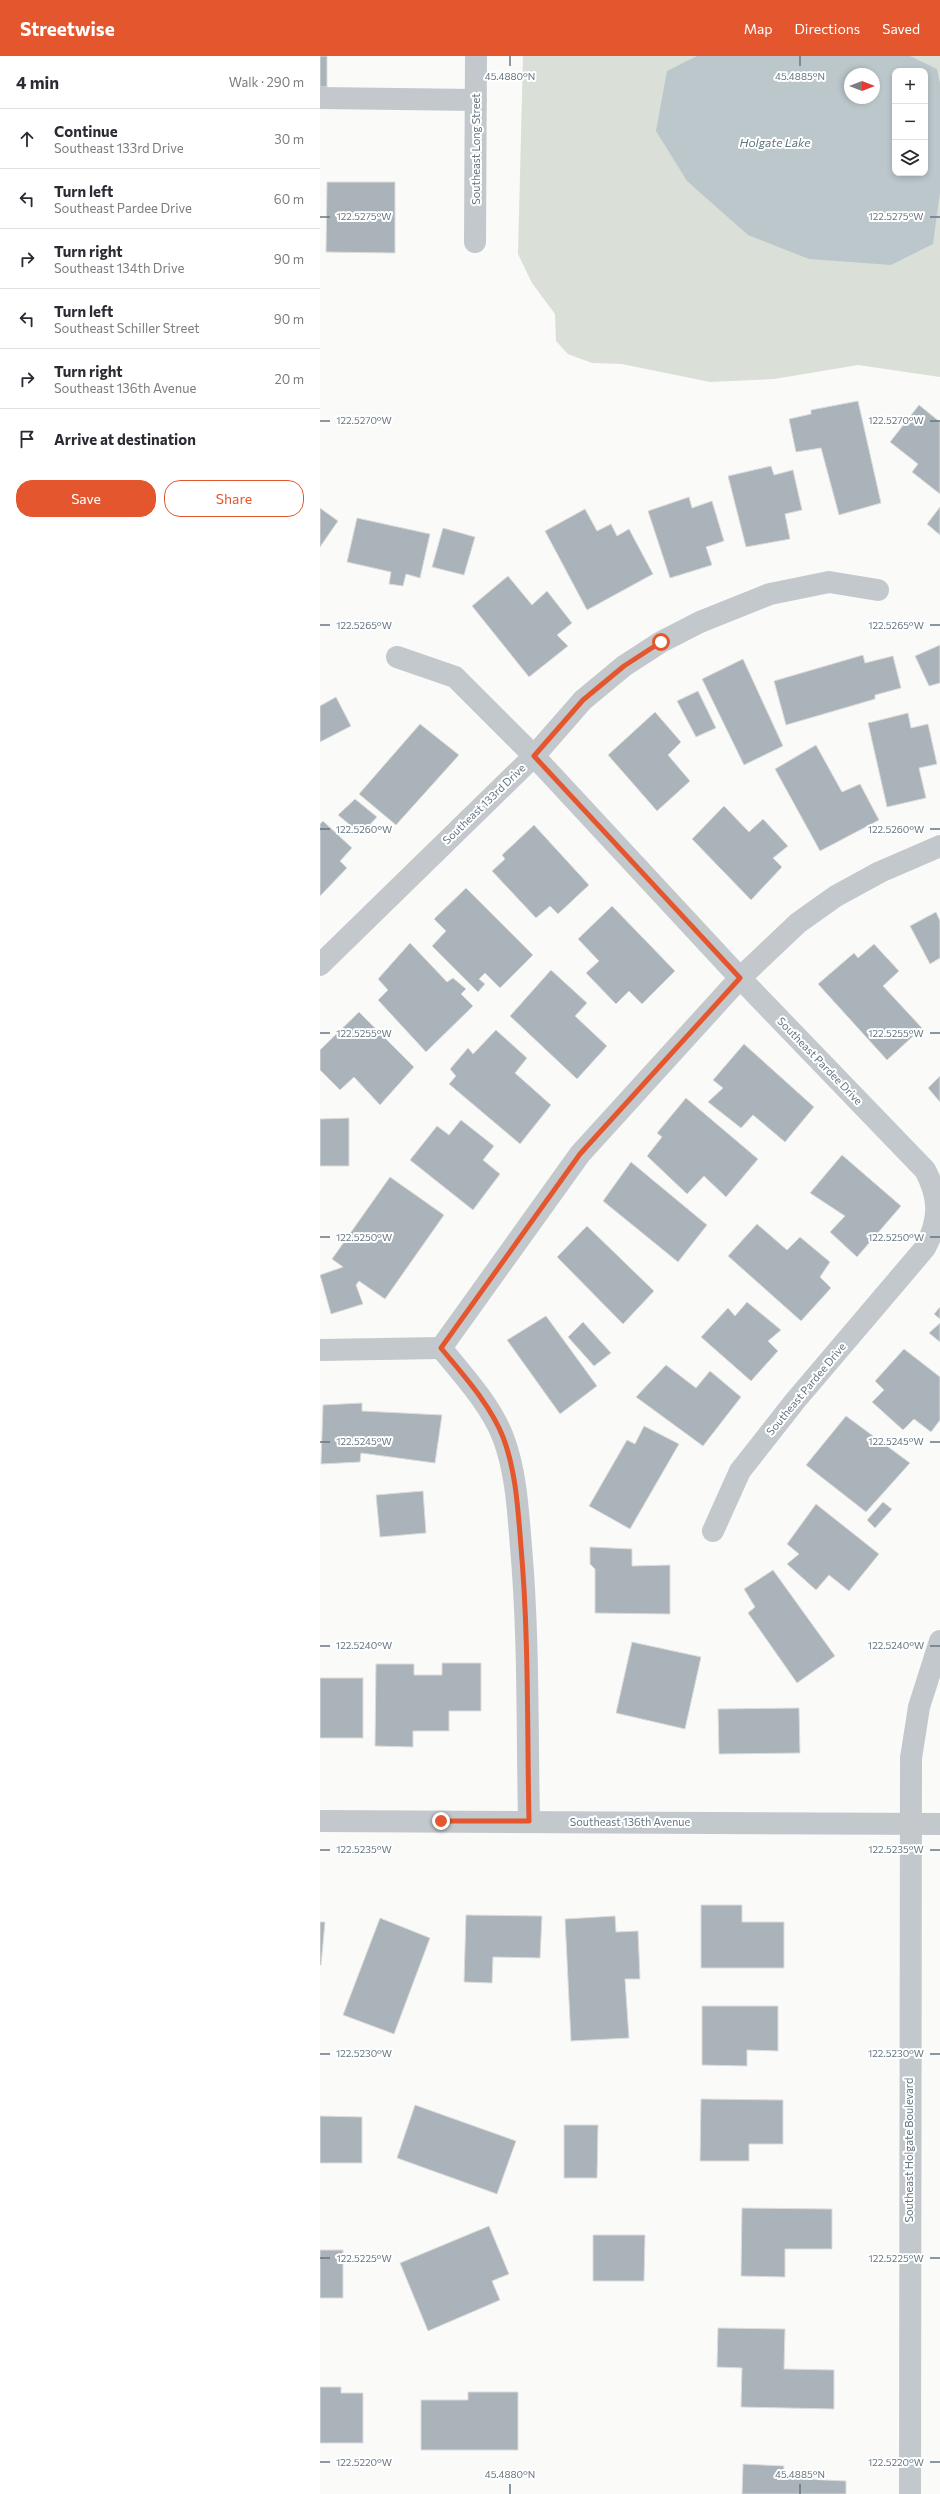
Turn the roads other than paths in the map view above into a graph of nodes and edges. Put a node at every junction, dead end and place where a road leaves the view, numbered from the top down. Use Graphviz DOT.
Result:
graph roads {
  1 [pos="476,56"];
  2 [pos="320,98"];
  3 [pos="476,100"];
  4 [pos="475,242"];
  5 [pos="878,590"];
  6 [pos="397,657"];
  7 [pos="534,756"];
  8 [pos="940,846"];
  9 [pos="320,965"];
  10 [pos="740,978"];
  11 [pos="441,1348"];
  12 [pos="320,1350"];
  13 [pos="713,1531"];
  14 [pos="940,1641"];
  15 [pos="320,1821"];
  16 [pos="529,1821"];
  17 [pos="909,1824"];
  18 [pos="940,1824"];
  19 [pos="910,2494"];
  1 -- 3 [label="street, Southeast Long Street"];
  2 -- 3 [label="street"];
  3 -- 4 [label="street, Southeast Long Street"];
  5 -- 7 [label="street, Southeast 133rd Drive"];
  6 -- 7 [label="street, Southeast Pardee Drive"];
  7 -- 9 [label="street, Southeast 133rd Drive"];
  7 -- 10 [label="street, Southeast Pardee Drive"];
  8 -- 10 [label="street"];
  10 -- 11 [label="street"];
  10 -- 13 [label="street, Southeast Pardee Drive"];
  11 -- 12 [label="street"];
  11 -- 16 [label="street"];
  14 -- 17 [label="street, Southeast Holgate Boulevard"];
  15 -- 16 [label="street, Southeast 136th Avenue"];
  16 -- 17 [label="street, Southeast 136th Avenue"];
  17 -- 18 [label="street, Southeast 136th Avenue"];
  17 -- 19 [label="street, Southeast Holgate Boulevard"];
}
